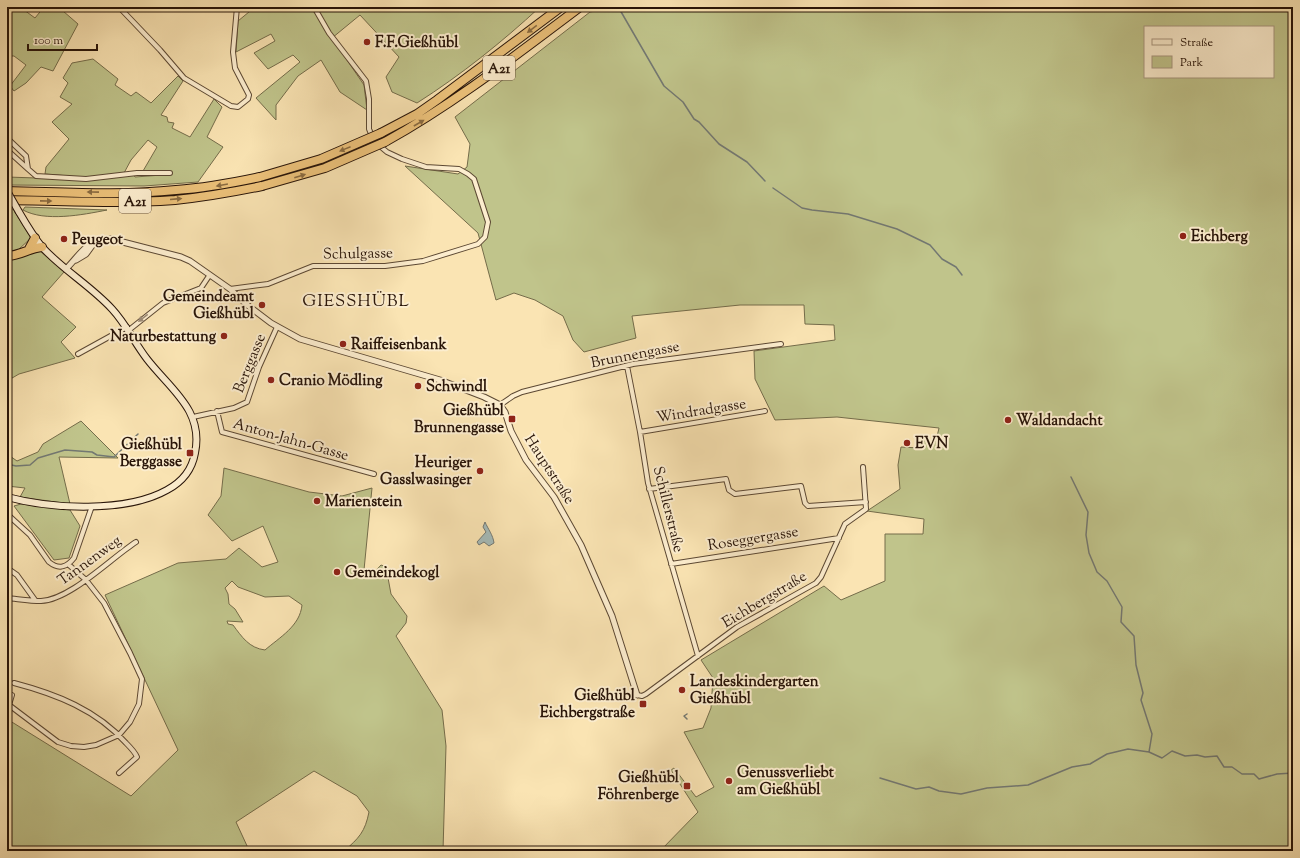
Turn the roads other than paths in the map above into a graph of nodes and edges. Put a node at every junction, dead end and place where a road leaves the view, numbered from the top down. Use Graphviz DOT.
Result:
graph roads {
  1 [pos="120,7"];
  2 [pos="236,7"];
  3 [pos="314,7"];
  4 [pos="561,7"];
  5 [pos="580,7"];
  6 [pos="7,138"];
  7 [pos="7,150"];
  8 [pos="28,170"];
  9 [pos="170,173"];
  10 [pos="7,191"];
  11 [pos="7,200"];
  12 [pos="35,238"];
  13 [pos="42,247"];
  14 [pos="29,249"];
  15 [pos="7,256"];
  16 [pos="66,269"];
  17 [pos="210,276"];
  18 [pos="230,289"];
  19 [pos="277,327"];
  20 [pos="128,328"];
  21 [pos="781,344"];
  22 [pos="78,354"];
  23 [pos="627,366"];
  24 [pos="500,406"];
  25 [pos="216,411"];
  26 [pos="765,412"];
  27 [pos="193,417"];
  28 [pos="640,432"];
  29 [pos="863,467"];
  30 [pos="374,474"];
  31 [pos="650,489"];
  32 [pos="7,497"];
  33 [pos="866,502"];
  34 [pos="92,506"];
  35 [pos="7,514"];
  36 [pos="839,538"];
  37 [pos="136,542"];
  38 [pos="69,564"];
  39 [pos="671,564"];
  40 [pos="7,568"];
  41 [pos="86,580"];
  42 [pos="7,598"];
  43 [pos="35,600"];
  44 [pos="698,656"];
  45 [pos="14,683"];
  46 [pos="12,695"];
  47 [pos="636,695"];
  48 [pos="8,705"];
  49 [pos="119,735"];
  50 [pos="119,773"];
  1 -- 2 [label="street"];
  3 -- 18 [label="street, Schulgasse"];
  4 -- 10 [label="highway, A21, one-way, bridge"];
  11 -- 5 [label="highway, A21, one-way, bridge"];
  6 -- 8 [label="street"];
  7 -- 8 [label="street"];
  8 -- 9 [label="street"];
  10 -- 12 [label="main road, bridge"];
  12 -- 13 [label="main road"];
  12 -- 14 [label="highway"];
  13 -- 14 [label="highway"];
  13 -- 16 [label="main road"];
  14 -- 15 [label="highway"];
  16 -- 17 [label="street"];
  16 -- 20 [label="main road"];
  17 -- 18 [label="street"];
  17 -- 20 [label="street, one-way"];
  18 -- 19 [label="street"];
  19 -- 24 [label="street"];
  19 -- 25 [label="street, Berggasse"];
  20 -- 22 [label="street"];
  20 -- 27 [label="main road"];
  21 -- 23 [label="street, Brunnengasse"];
  23 -- 24 [label="street, Brunnengasse"];
  23 -- 28 [label="street, Schillerstraße"];
  24 -- 47 [label="street, Hauptstraße"];
  25 -- 27 [label="street, Berggasse"];
  25 -- 30 [label="street, Anton-Jahn-Gasse"];
  26 -- 28 [label="street, Windradgasse"];
  27 -- 34 [label="main road"];
  28 -- 31 [label="street, Schillerstraße"];
  29 -- 33 [label="street"];
  31 -- 33 [label="street"];
  31 -- 39 [label="street, Schillerstraße"];
  32 -- 34 [label="main road"];
  33 -- 36 [label="street, Eichbergstraße"];
  34 -- 38 [label="street"];
  35 -- 38 [label="street"];
  36 -- 39 [label="street, Roseggergasse"];
  36 -- 44 [label="street, Eichbergstraße"];
  37 -- 41 [label="street, Tannenweg"];
  38 -- 41 [label="street"];
  39 -- 44 [label="street, Schillerstraße"];
  40 -- 43 [label="street"];
  41 -- 43 [label="street, Tannenweg"];
  41 -- 49 [label="street"];
  42 -- 43 [label="street, Tannenweg"];
  44 -- 47 [label="street, Eichbergstraße"];
  45 -- 49 [label="street"];
  46 -- 48 [label="street"];
  48 -- 49 [label="street"];
  49 -- 50 [label="street"];
}
